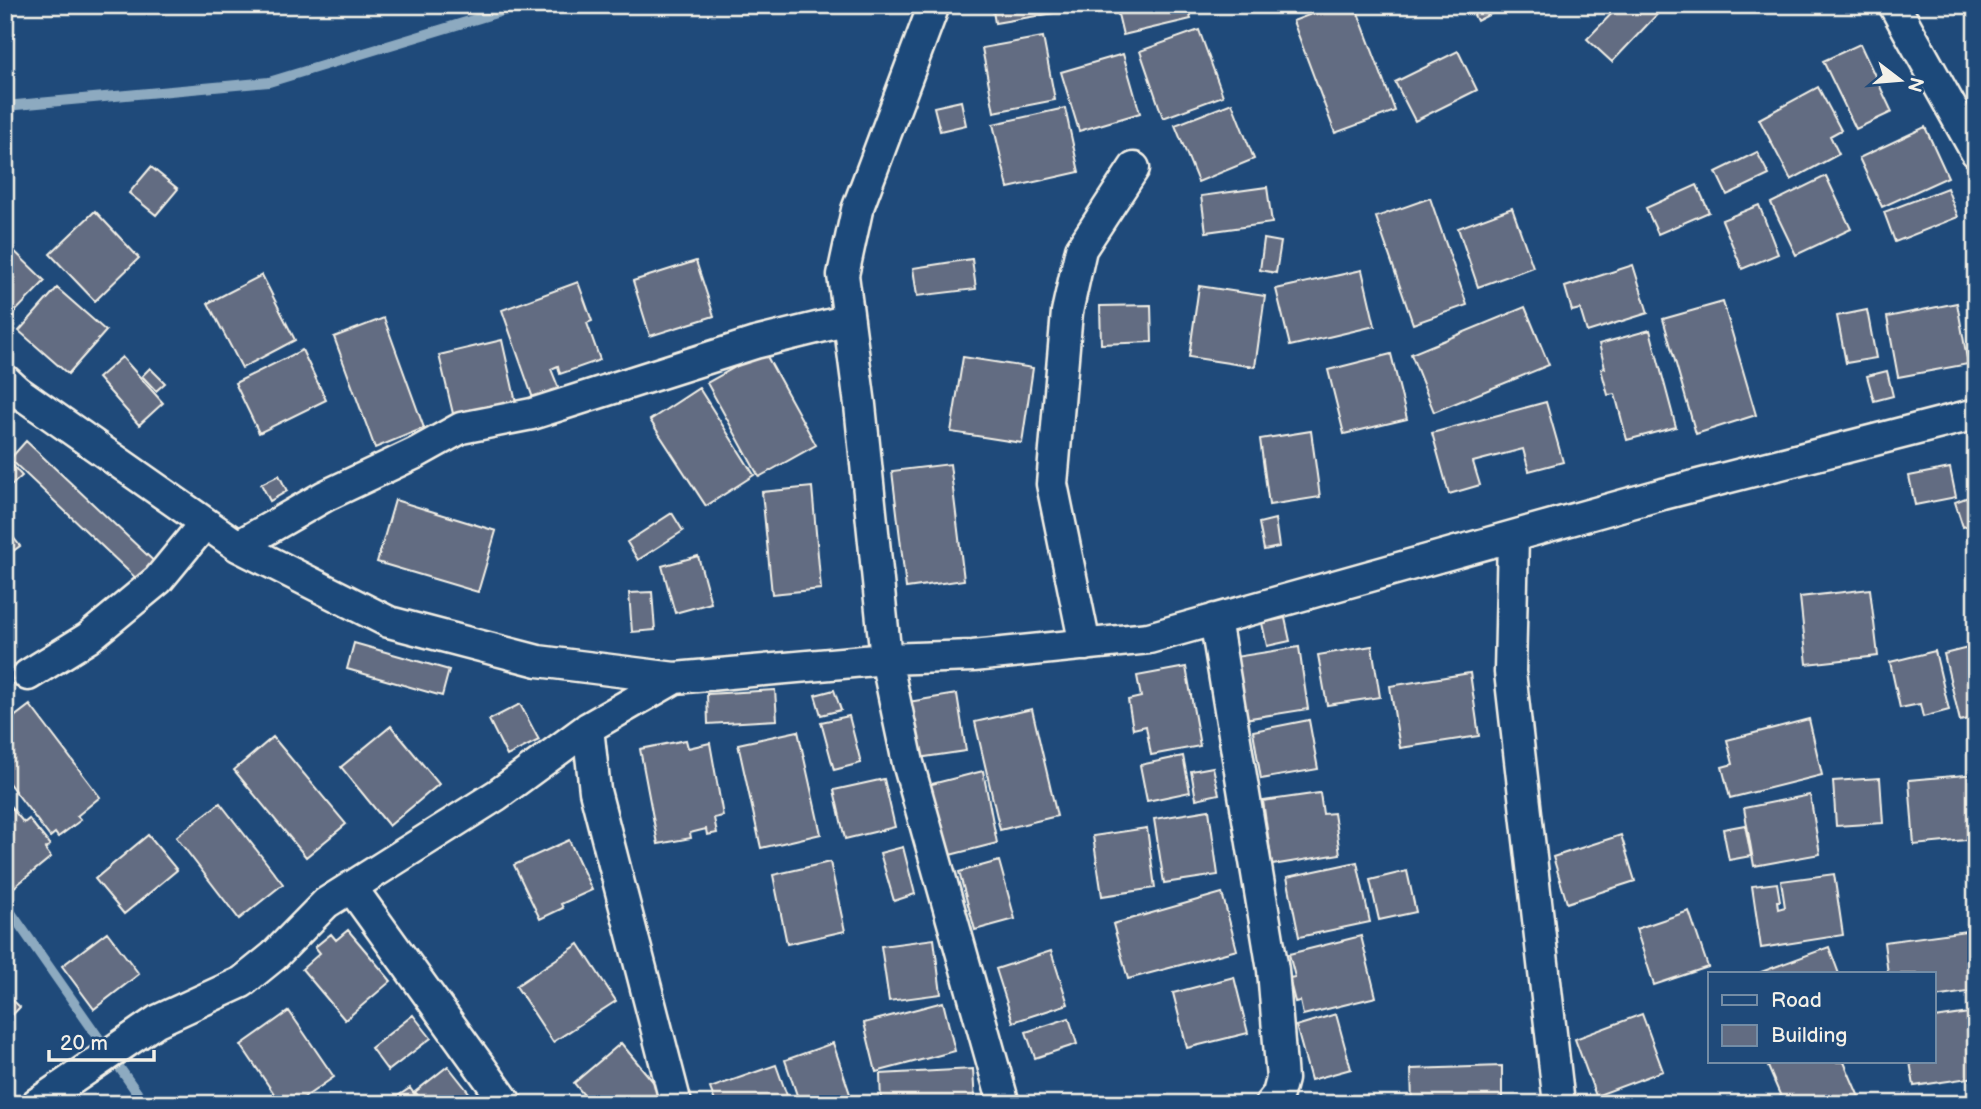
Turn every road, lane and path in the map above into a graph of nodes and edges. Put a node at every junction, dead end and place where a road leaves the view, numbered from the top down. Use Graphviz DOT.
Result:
graph roads {
  1 [pos="934,5"];
  2 [pos="1894,5"];
  3 [pos="1976,152"];
  4 [pos="1134,168"];
  5 [pos="849,320"];
  6 [pos="5,380"];
  7 [pos="1976,414"];
  8 [pos="205,523"];
  9 [pos="1513,536"];
  10 [pos="238,546"];
  11 [pos="1215,619"];
  12 [pos="1085,645"];
  13 [pos="886,659"];
  14 [pos="28,675"];
  15 [pos="675,678"];
  16 [pos="589,728"];
  17 [pos="351,887"];
  18 [pos="36,1104"];
  19 [pos="507,1104"];
  20 [pos="677,1104"];
  21 [pos="1004,1104"];
  22 [pos="1270,1104"];
  23 [pos="1559,1104"];
  1 -- 5 [label="street"];
  2 -- 3 [label="street"];
  4 -- 12 [label="street"];
  5 -- 10 [label="street"];
  5 -- 13 [label="street"];
  6 -- 8 [label="street"];
  7 -- 9 [label="street"];
  8 -- 10 [label="street"];
  8 -- 14 [label="street"];
  9 -- 11 [label="street"];
  9 -- 23 [label="street"];
  10 -- 15 [label="street"];
  11 -- 12 [label="street"];
  11 -- 22 [label="street"];
  12 -- 13 [label="street"];
  13 -- 15 [label="street"];
  13 -- 21 [label="street"];
  15 -- 16 [label="street"];
  16 -- 17 [label="street"];
  16 -- 20 [label="street"];
  17 -- 18 [label="street"];
  17 -- 19 [label="street"];
}
